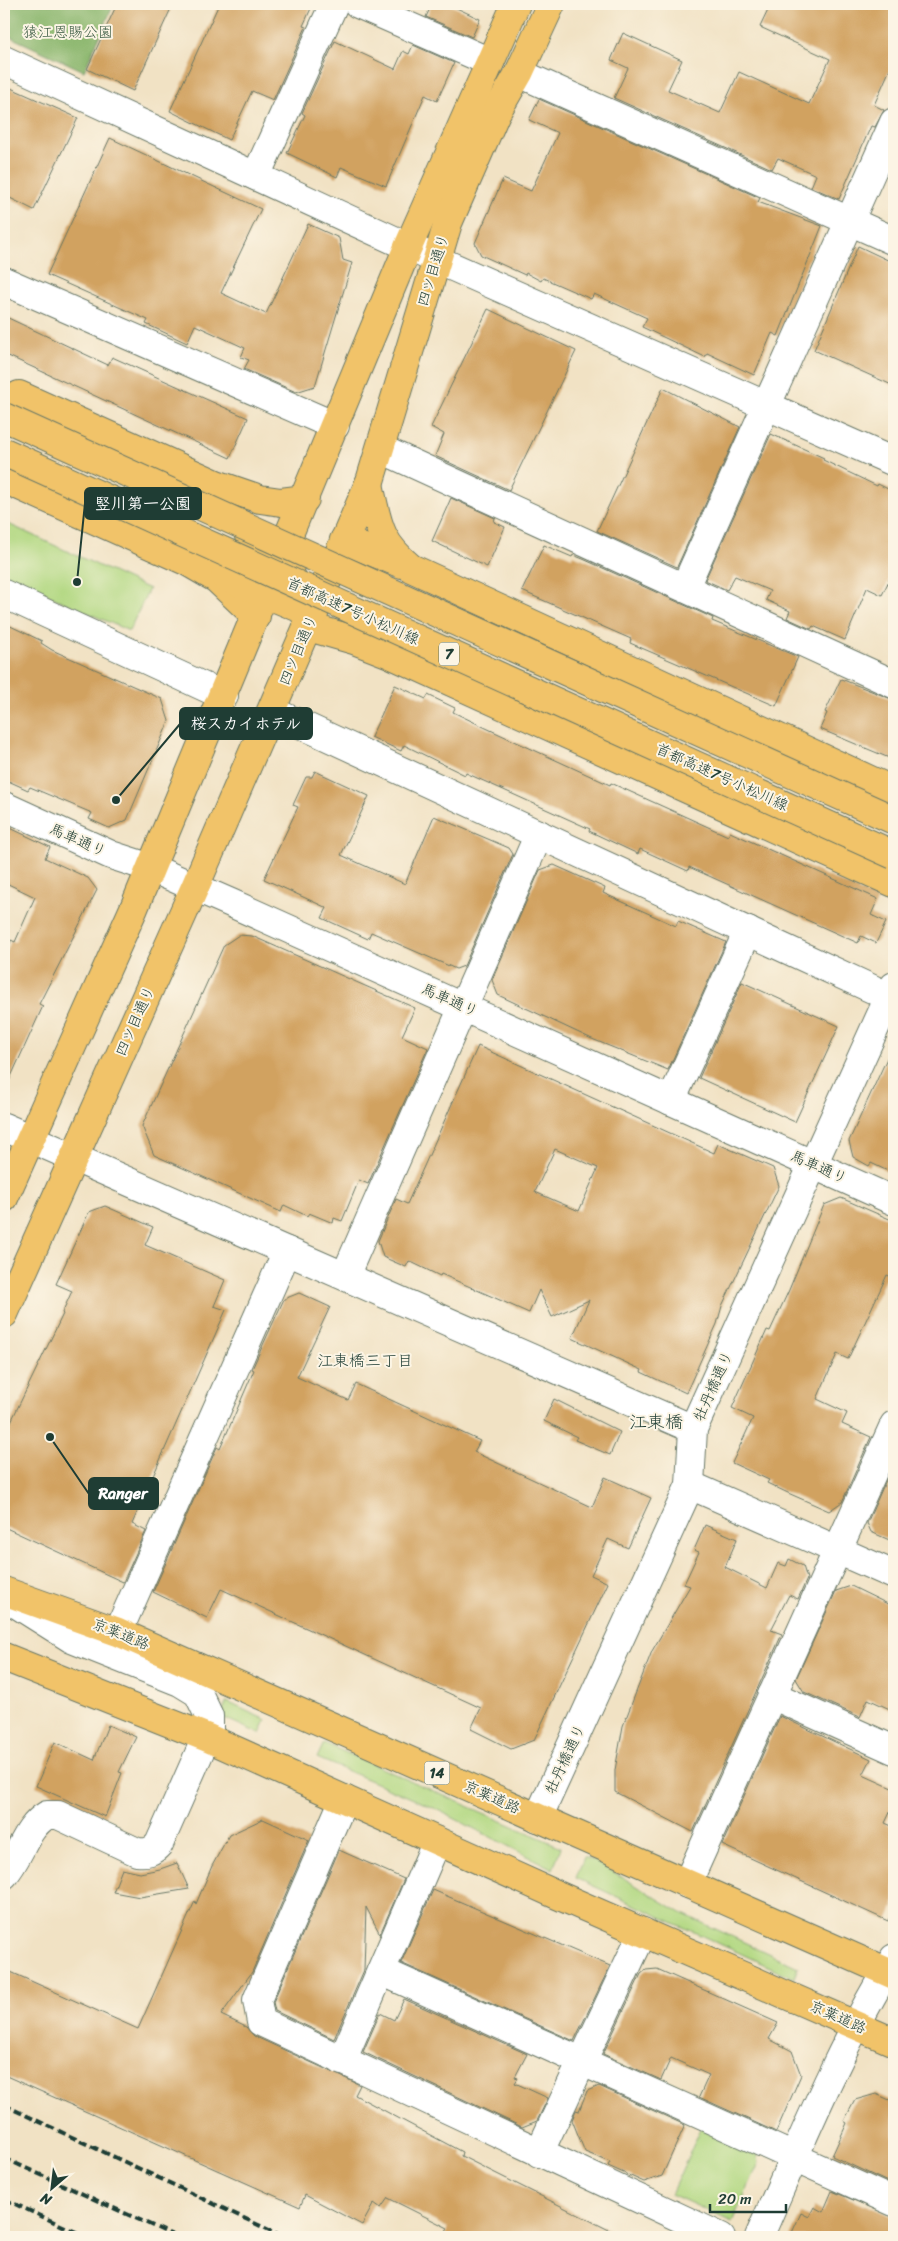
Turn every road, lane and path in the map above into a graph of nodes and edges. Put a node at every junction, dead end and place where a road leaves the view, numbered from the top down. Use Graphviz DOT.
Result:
graph roads {
  1 [pos="334,4"];
  2 [pos="358,4"];
  3 [pos="516,4"];
  4 [pos="551,4"];
  5 [pos="4,60"];
  6 [pos="490,62"];
  7 [pos="518,73"];
  8 [pos="894,122"];
  9 [pos="256,176"];
  10 [pos="850,221"];
  11 [pos="894,241"];
  12 [pos="408,247"];
  13 [pos="435,259"];
  14 [pos="4,281"];
  15 [pos="4,388"];
  16 [pos="4,400"];
  17 [pos="767,405"];
  18 [pos="4,416"];
  19 [pos="335,426"];
  20 [pos="381,449"];
  21 [pos="4,452"];
  22 [pos="894,462"];
  23 [pos="4,478"];
  24 [pos="369,484"];
  25 [pos="305,499"];
  26 [pos="344,540"];
  27 [pos="280,559"];
  28 [pos="411,568"];
  29 [pos="685,587"];
  30 [pos="4,594"];
  31 [pos="261,605"];
  32 [pos="309,617"];
  33 [pos="894,684"];
  34 [pos="224,696"];
  35 [pos="272,711"];
  36 [pos="894,790"];
  37 [pos="4,806"];
  38 [pos="894,820"];
  39 [pos="539,834"];
  40 [pos="894,855"];
  41 [pos="151,868"];
  42 [pos="894,883"];
  43 [pos="194,887"];
  44 [pos="748,931"];
  45 [pos="892,993"];
  46 [pos="463,1006"];
  47 [pos="671,1101"];
  48 [pos="4,1127"];
  49 [pos="31,1138"];
  50 [pos="74,1157"];
  51 [pos="813,1164"];
  52 [pos="4,1198"];
  53 [pos="894,1201"];
  54 [pos="286,1251"];
  55 [pos="344,1276"];
  56 [pos="4,1314"];
  57 [pos="894,1425"];
  58 [pos="693,1430"];
  59 [pos="690,1485"];
  60 [pos="838,1550"];
  61 [pos="894,1575"];
  62 [pos="4,1591"];
  63 [pos="4,1596"];
  64 [pos="118,1632"];
  65 [pos="8,1658"];
  66 [pos="772,1695"];
  67 [pos="208,1738"];
  68 [pos="894,1750"];
  69 [pos="344,1799"];
  70 [pos="538,1818"];
  71 [pos="437,1841"];
  72 [pos="4,1875"];
  73 [pos="687,1884"];
  74 [pos="643,1932"];
  75 [pos="892,1968"];
  76 [pos="381,1971"];
  77 [pos="856,2025"];
  78 [pos="894,2042"];
  79 [pos="342,2061"];
  80 [pos="582,2062"];
  81 [pos="539,2153"];
  82 [pos="794,2158"];
  83 [pos="894,2202"];
  84 [pos="721,2237"];
  85 [pos="759,2237"];
  1 -- 9 [label="street"];
  2 -- 6 [label="street"];
  3 -- 6 [label="main road, 四ツ目通り"];
  4 -- 7 [label="main road, 四ツ目通り"];
  5 -- 9 [label="street"];
  6 -- 12 [label="main road, 四ツ目通り"];
  7 -- 10 [label="street"];
  7 -- 13 [label="main road, 四ツ目通り"];
  8 -- 10 [label="street"];
  9 -- 12 [label="street"];
  10 -- 11 [label="street"];
  10 -- 17 [label="street"];
  12 -- 13 [label="street"];
  12 -- 19 [label="main road, 四ツ目通り"];
  13 -- 17 [label="street"];
  13 -- 20 [label="main road, 四ツ目通り"];
  14 -- 19 [label="street"];
  15 -- 25 [label="main road"];
  16 -- 27 [label="main road"];
  17 -- 22 [label="street"];
  17 -- 29 [label="street"];
  18 -- 38 [label="main road, 首都高速7号小松川線 / 7, bridge"];
  19 -- 25 [label="main road, 四ツ目通り"];
  20 -- 24 [label="main road, 四ツ目通り"];
  20 -- 29 [label="street"];
  21 -- 40 [label="main road, 首都高速7号小松川線 / 7, bridge"];
  23 -- 31 [label="main road"];
  24 -- 26 [label="main road, 四ツ目通り"];
  24 -- 28 [label="main road"];
  25 -- 27 [label="main road, 四ツ目通り"];
  26 -- 28 [label="main road"];
  26 -- 32 [label="main road, 四ツ目通り"];
  27 -- 31 [label="main road, 四ツ目通り"];
  27 -- 32 [label="main road"];
  28 -- 36 [label="main road"];
  29 -- 33 [label="street"];
  30 -- 34 [label="street"];
  31 -- 32 [label="main road"];
  31 -- 34 [label="main road, 四ツ目通り"];
  32 -- 35 [label="main road, 四ツ目通り"];
  32 -- 42 [label="main road"];
  34 -- 41 [label="main road, 四ツ目通り"];
  35 -- 39 [label="street"];
  35 -- 43 [label="main road, 四ツ目通り"];
  37 -- 41 [label="street, 馬車通り"];
  39 -- 44 [label="street"];
  39 -- 46 [label="street"];
  41 -- 43 [label="street, 馬車通り"];
  41 -- 49 [label="main road, 四ツ目通り"];
  43 -- 46 [label="street, 馬車通り"];
  43 -- 50 [label="main road, 四ツ目通り"];
  44 -- 45 [label="street"];
  44 -- 47 [label="street"];
  45 -- 51 [label="street, 牡丹橋通り"];
  46 -- 47 [label="street, 馬車通り"];
  46 -- 55 [label="street"];
  47 -- 51 [label="street, 馬車通り"];
  48 -- 49 [label="street"];
  49 -- 50 [label="street"];
  49 -- 52 [label="main road, 四ツ目通り"];
  50 -- 54 [label="street"];
  50 -- 56 [label="main road, 四ツ目通り"];
  51 -- 53 [label="street, 馬車通り"];
  51 -- 58 [label="street, 牡丹橋通り"];
  54 -- 55 [label="street"];
  54 -- 64 [label="street"];
  55 -- 58 [label="street"];
  57 -- 60 [label="street"];
  58 -- 59 [label="street, 牡丹橋通り"];
  59 -- 60 [label="street"];
  59 -- 70 [label="street, 牡丹橋通り"];
  60 -- 61 [label="street"];
  60 -- 66 [label="street"];
  62 -- 64 [label="main road, 京葉道路 / 14"];
  63 -- 67 [label="street"];
  64 -- 70 [label="main road, 京葉道路 / 14"];
  65 -- 67 [label="main road, 京葉道路"];
  66 -- 68 [label="street"];
  66 -- 73 [label="street"];
  67 -- 69 [label="main road, 京葉道路"];
  67 -- 72 [label="street"];
  69 -- 71 [label="main road, 京葉道路"];
  69 -- 79 [label="street"];
  70 -- 73 [label="main road, 京葉道路 / 14"];
  71 -- 74 [label="main road, 京葉道路"];
  71 -- 76 [label="street"];
  73 -- 75 [label="main road, 京葉道路 / 14"];
  74 -- 77 [label="main road, 京葉道路"];
  74 -- 80 [label="street"];
  75 -- 77 [label="street"];
  76 -- 79 [label="street"];
  76 -- 80 [label="street"];
  77 -- 78 [label="main road, 京葉道路"];
  77 -- 82 [label="street"];
  79 -- 81 [label="street"];
  80 -- 81 [label="street"];
  80 -- 82 [label="street"];
  81 -- 84 [label="street"];
  82 -- 83 [label="street"];
  82 -- 85 [label="street"];
}
